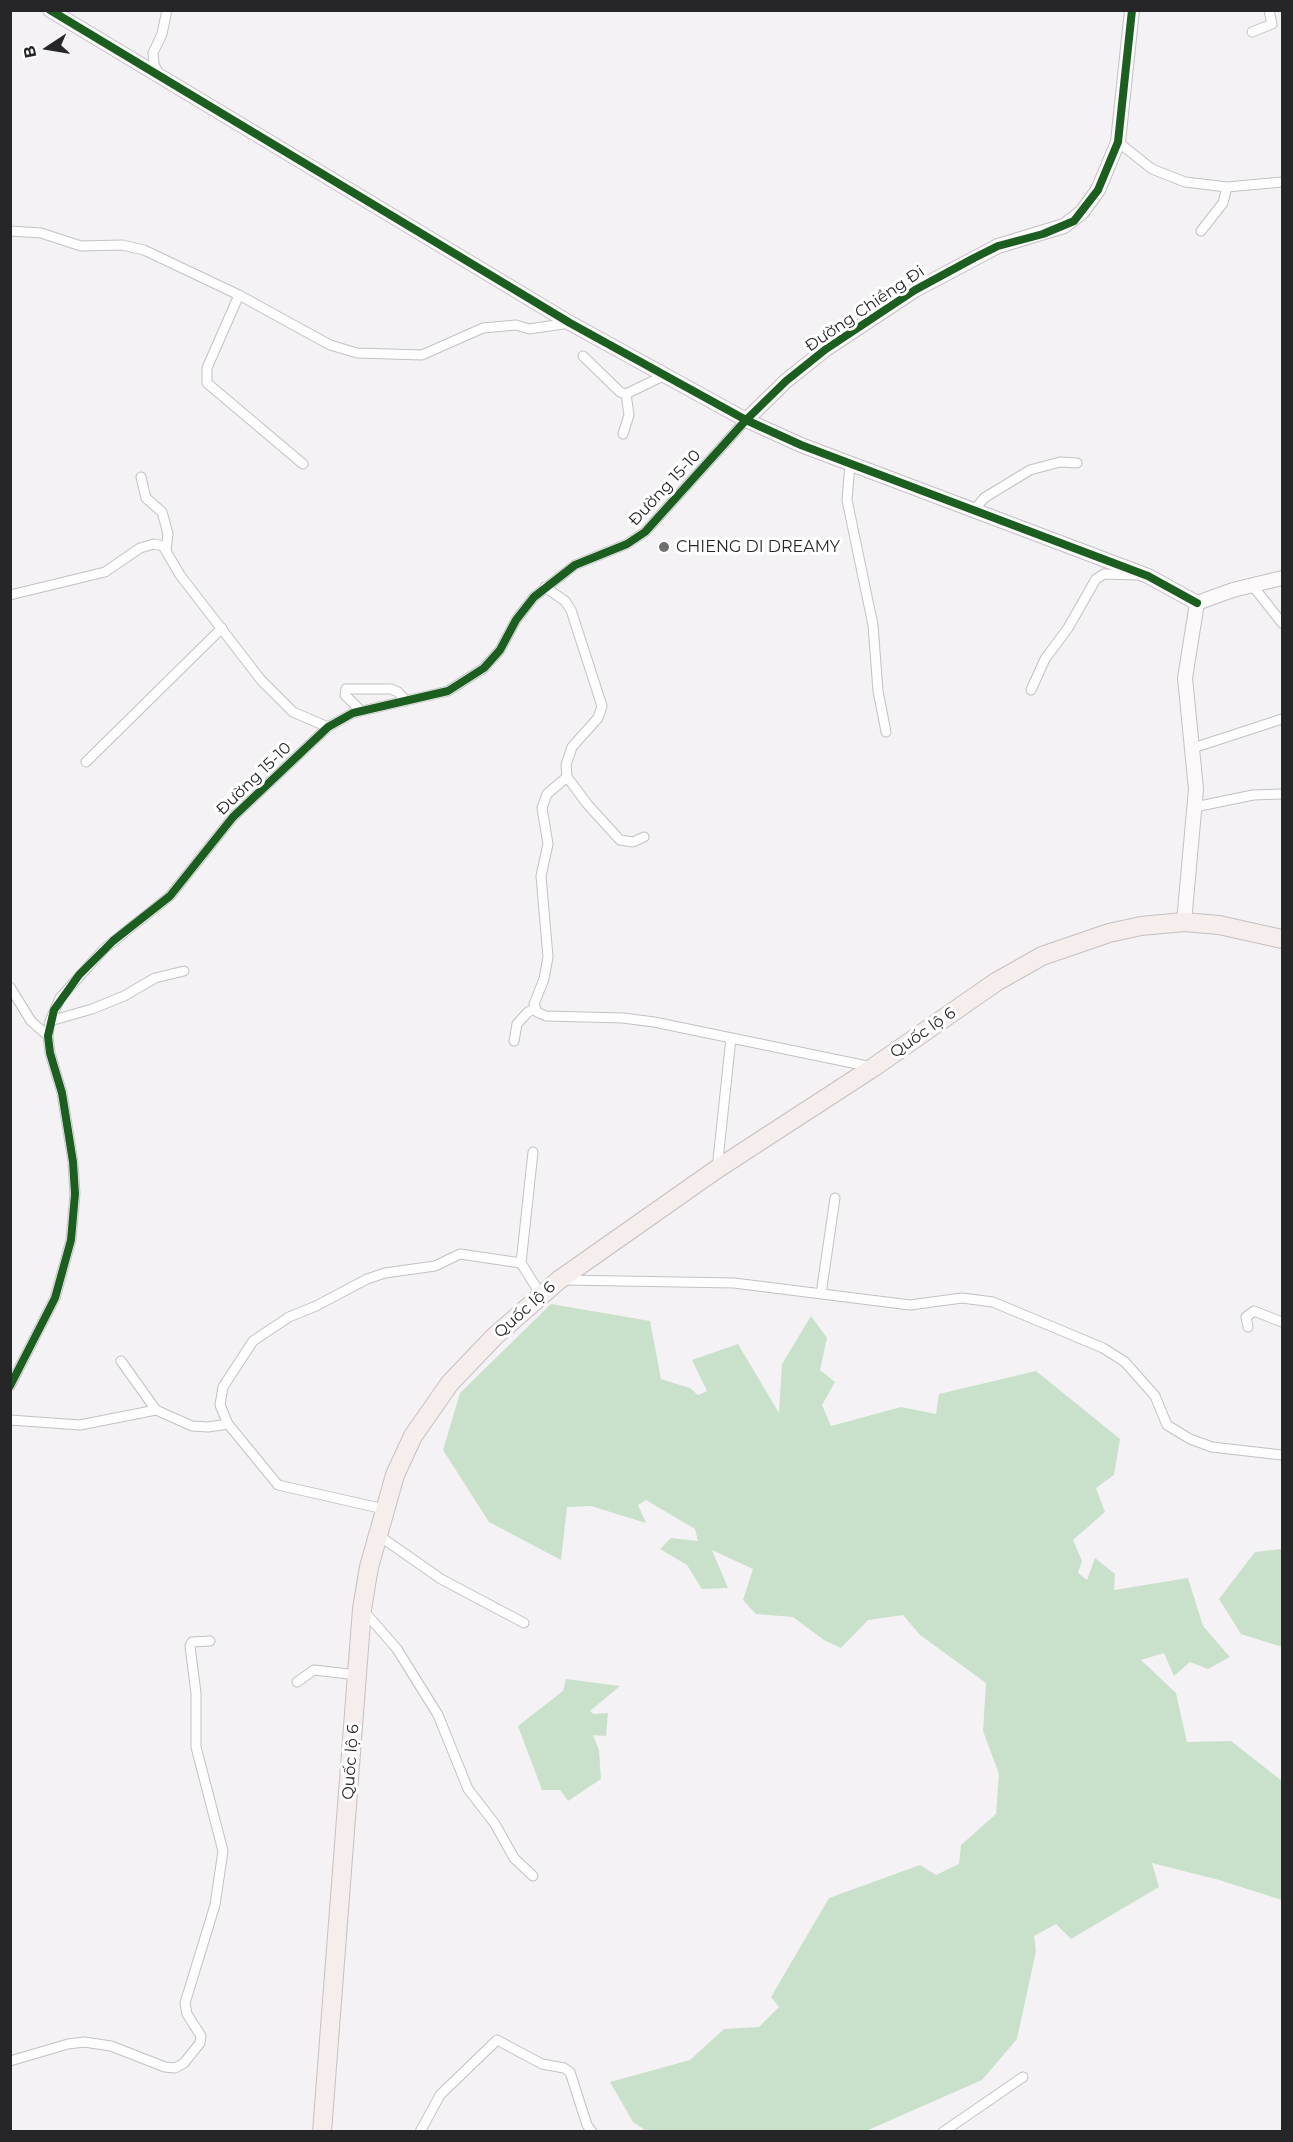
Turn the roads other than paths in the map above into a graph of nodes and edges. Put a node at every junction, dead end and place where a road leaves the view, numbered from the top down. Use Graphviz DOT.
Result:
graph roads {
  1 [pos="50,10"];
  2 [pos="167,10"];
  3 [pos="1132,10"];
  4 [pos="1269,10"];
  5 [pos="1252,32"];
  6 [pos="160,77"];
  7 [pos="1118,142"];
  8 [pos="1282,182"];
  9 [pos="1227,187"];
  10 [pos="10,231"];
  11 [pos="1201,231"];
  12 [pos="239,296"];
  13 [pos="570,323"];
  14 [pos="583,356"];
  15 [pos="663,376"];
  16 [pos="626,394"];
  17 [pos="746,420"];
  18 [pos="623,434"];
  19 [pos="1077,463"];
  20 [pos="303,464"];
  21 [pos="850,464"];
  22 [pos="141,477"];
  23 [pos="975,509"];
  24 [pos="166,550"];
  25 [pos="1148,576"];
  26 [pos="1282,578"];
  27 [pos="1252,585"];
  28 [pos="545,587"];
  29 [pos="10,595"];
  30 [pos="1197,603"];
  31 [pos="1282,622"];
  32 [pos="222,628"];
  33 [pos="1030,690"];
  34 [pos="406,701"];
  35 [pos="361,711"];
  36 [pos="1282,719"];
  37 [pos="328,727"];
  38 [pos="886,732"];
  39 [pos="1193,748"];
  40 [pos="86,762"];
  41 [pos="567,777"];
  42 [pos="1281,792"];
  43 [pos="1195,807"];
  44 [pos="644,837"];
  45 [pos="1184,922"];
  46 [pos="1282,939"];
  47 [pos="184,971"];
  48 [pos="10,987"];
  49 [pos="535,1009"];
  50 [pos="50,1021"];
  51 [pos="48,1036"];
  52 [pos="731,1038"];
  53 [pos="514,1041"];
  54 [pos="874,1068"];
  55 [pos="533,1152"];
  56 [pos="717,1169"];
  57 [pos="835,1198"];
  58 [pos="521,1263"];
  59 [pos="559,1280"];
  60 [pos="822,1294"];
  61 [pos="541,1295"];
  62 [pos="1282,1322"];
  63 [pos="1248,1327"];
  64 [pos="121,1361"];
  65 [pos="10,1386"];
  66 [pos="156,1410"];
  67 [pos="10,1420"];
  68 [pos="228,1424"];
  69 [pos="1282,1455"];
  70 [pos="384,1509"];
  71 [pos="376,1533"];
  72 [pos="363,1609"];
  73 [pos="524,1623"];
  74 [pos="210,1641"];
  75 [pos="357,1675"];
  76 [pos="297,1682"];
  77 [pos="533,1876"];
  78 [pos="10,2061"];
  79 [pos="1023,2077"];
  80 [pos="322,2132"];
  81 [pos="420,2132"];
  82 [pos="592,2132"];
  83 [pos="943,2132"];
  1 -- 6 [label="street"];
  2 -- 6 [label="street"];
  3 -- 7 [label="street, Đường Chiềng Đi"];
  4 -- 5 [label="street"];
  6 -- 13 [label="street"];
  7 -- 9 [label="street"];
  7 -- 17 [label="street, Đường Chiềng Đi"];
  8 -- 9 [label="street"];
  9 -- 11 [label="street"];
  10 -- 12 [label="street"];
  12 -- 13 [label="street"];
  12 -- 20 [label="street"];
  13 -- 15 [label="street"];
  14 -- 16 [label="street"];
  15 -- 16 [label="street"];
  15 -- 17 [label="street"];
  16 -- 18 [label="street"];
  17 -- 21 [label="street"];
  17 -- 28 [label="street, Đường 15-10"];
  19 -- 23 [label="street"];
  21 -- 23 [label="street"];
  21 -- 38 [label="street"];
  22 -- 24 [label="street"];
  23 -- 25 [label="street"];
  24 -- 29 [label="street"];
  24 -- 32 [label="street"];
  25 -- 30 [label="street"];
  25 -- 33 [label="street"];
  26 -- 27 [label="street"];
  27 -- 30 [label="street"];
  27 -- 31 [label="street"];
  28 -- 34 [label="street, Đường 15-10"];
  28 -- 41 [label="street"];
  30 -- 39 [label="street"];
  32 -- 37 [label="street"];
  32 -- 40 [label="street"];
  34 -- 35 [label="street, Đường 15-10"];
  34 -- 35 [label="street"];
  35 -- 37 [label="street, Đường 15-10"];
  36 -- 39 [label="street"];
  37 -- 50 [label="street, Đường 15-10"];
  39 -- 43 [label="street"];
  41 -- 44 [label="street"];
  41 -- 49 [label="street"];
  42 -- 43 [label="street"];
  43 -- 45 [label="street"];
  45 -- 46 [label="highway, Quốc lộ 6"];
  45 -- 54 [label="highway, Quốc lộ 6"];
  47 -- 50 [label="street"];
  48 -- 51 [label="street"];
  49 -- 52 [label="street"];
  49 -- 53 [label="street"];
  50 -- 51 [label="street, Đường 15-10"];
  51 -- 65 [label="street, Đường 15-10"];
  52 -- 54 [label="street"];
  52 -- 56 [label="street"];
  54 -- 56 [label="highway, Quốc lộ 6"];
  55 -- 58 [label="street"];
  56 -- 59 [label="highway, Quốc lộ 6"];
  57 -- 60 [label="street"];
  58 -- 61 [label="street"];
  58 -- 68 [label="street"];
  59 -- 60 [label="street"];
  59 -- 61 [label="highway, Quốc lộ 6"];
  60 -- 69 [label="street"];
  61 -- 70 [label="highway, Quốc lộ 6"];
  62 -- 63 [label="street"];
  64 -- 66 [label="street"];
  66 -- 67 [label="street"];
  66 -- 68 [label="street"];
  68 -- 70 [label="street"];
  70 -- 71 [label="highway, Quốc lộ 6"];
  71 -- 72 [label="highway, Quốc lộ 6"];
  71 -- 73 [label="street"];
  72 -- 75 [label="highway, Quốc lộ 6"];
  72 -- 77 [label="street"];
  74 -- 78 [label="street"];
  75 -- 76 [label="street"];
  75 -- 80 [label="highway, Quốc lộ 6"];
  79 -- 83 [label="street"];
  81 -- 82 [label="street"];
}
